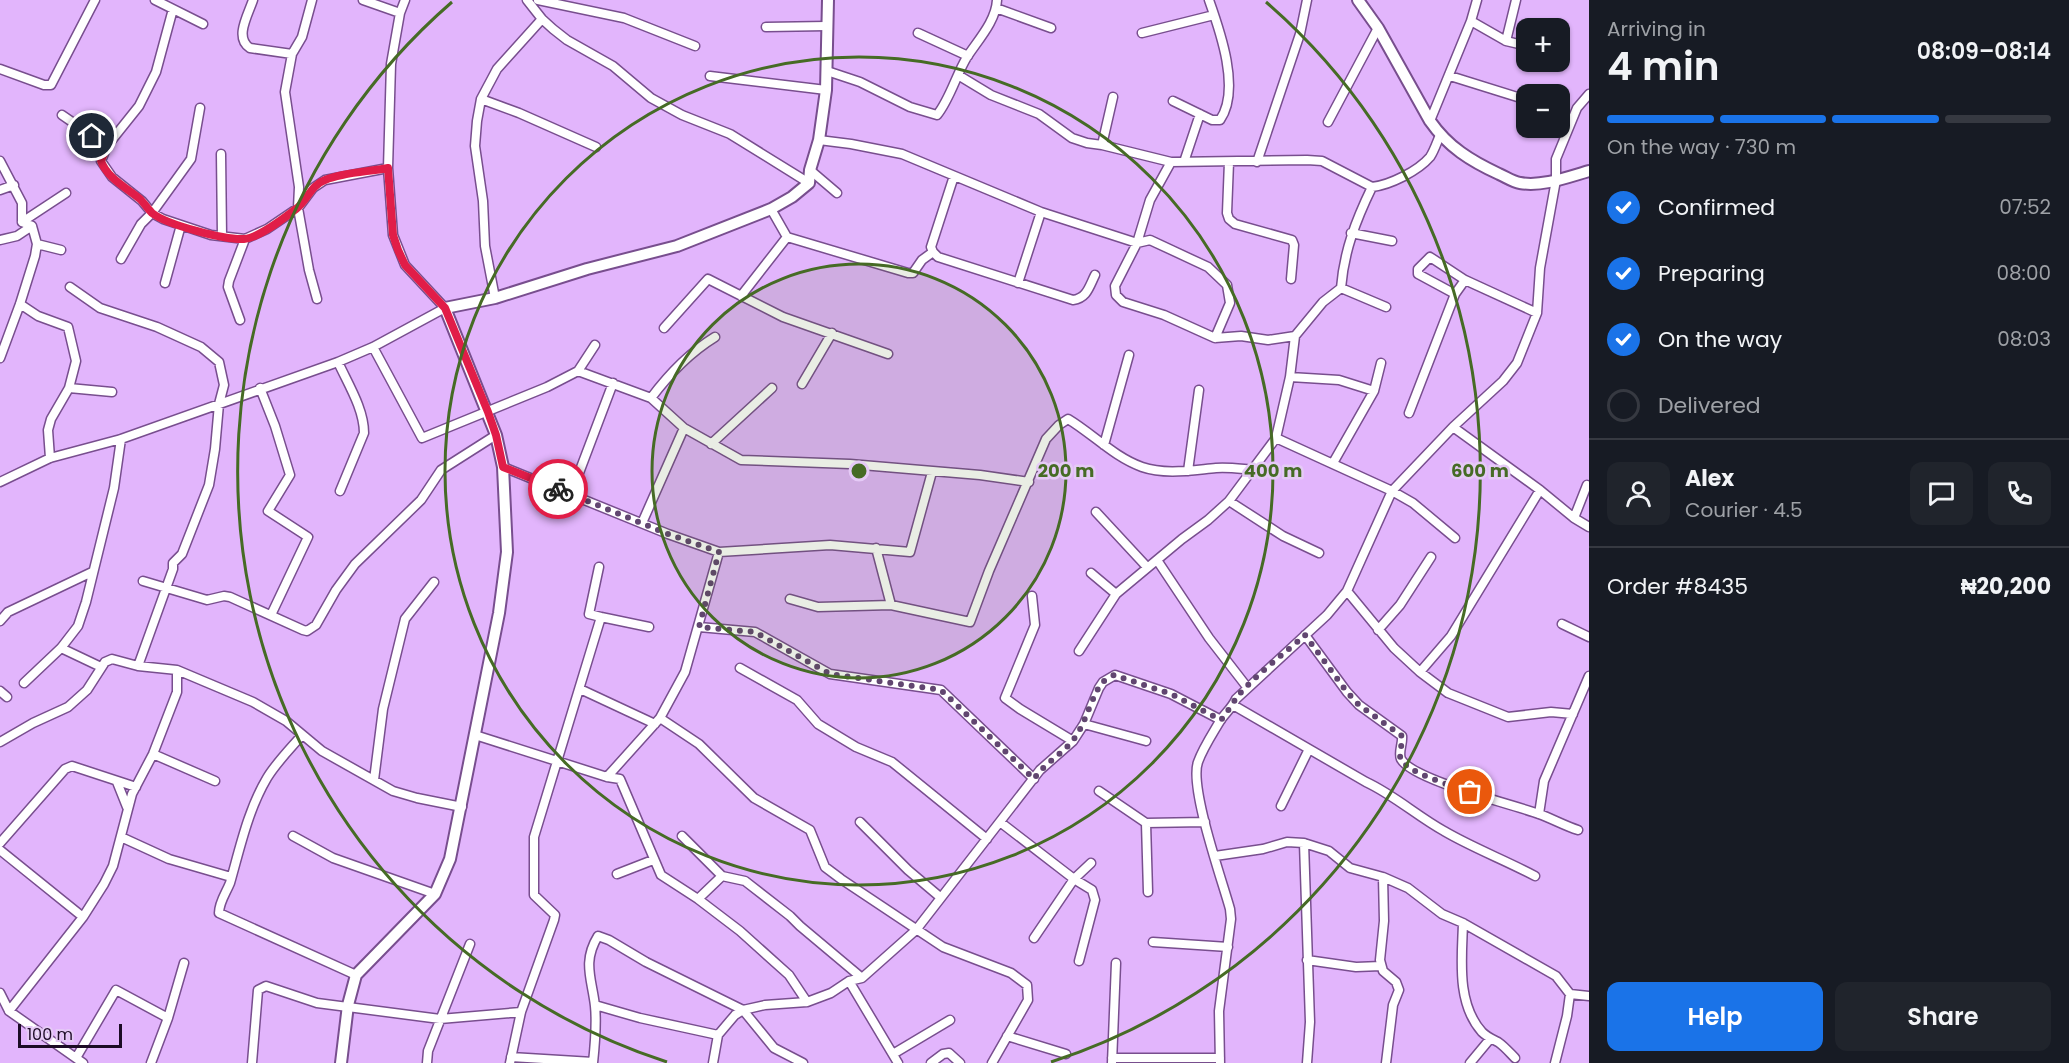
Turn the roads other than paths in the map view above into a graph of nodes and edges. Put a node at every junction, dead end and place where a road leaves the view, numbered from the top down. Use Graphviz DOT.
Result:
graph roads {
  1 [pos="95,0"];
  2 [pos="155,0"];
  3 [pos="253,0"];
  4 [pos="312,0"];
  5 [pos="363,0"];
  6 [pos="405,0"];
  7 [pos="527,0"];
  8 [pos="538,0"];
  9 [pos="828,0"];
  10 [pos="1209,0"];
  11 [pos="1307,0"];
  12 [pos="1359,0"];
  13 [pos="1477,0"];
  14 [pos="1516,0"];
  15 [pos="996,4"];
  16 [pos="173,9"];
  17 [pos="400,13"];
  18 [pos="1214,15"];
  19 [pos="542,19"];
  20 [pos="1471,21"];
  21 [pos="203,24"];
  22 [pos="827,26"];
  23 [pos="766,27"];
  24 [pos="1051,28"];
  25 [pos="1378,28"];
  26 [pos="918,33"];
  27 [pos="1142,33"];
  28 [pos="1506,41"];
  29 [pos="1516,43"];
  30 [pos="695,46"];
  31 [pos="292,54"];
  32 [pos="968,56"];
  33 [pos="0,69"];
  34 [pos="827,71"];
  35 [pos="958,75"];
  36 [pos="710,76"];
  37 [pos="1449,76"];
  38 [pos="825,90"];
  39 [pos="1589,94"];
  40 [pos="1113,96"];
  41 [pos="1516,97"];
  42 [pos="481,99"];
  43 [pos="1173,101"];
  44 [pos="200,108"];
  45 [pos="1200,114"];
  46 [pos="62,115"];
  47 [pos="1430,121"];
  48 [pos="1329,122"];
  49 [pos="1440,135"];
  50 [pos="819,140"];
  51 [pos="1102,144"];
  52 [pos="107,146"];
  53 [pos="596,147"];
  54 [pos="221,154"];
  55 [pos="0,161"];
  56 [pos="1172,162"];
  57 [pos="1184,162"];
  58 [pos="1229,162"];
  59 [pos="1257,162"];
  60 [pos="388,168"];
  61 [pos="810,170"];
  62 [pos="1589,171"];
  63 [pos="954,176"];
  64 [pos="1556,180"];
  65 [pos="809,183"];
  66 [pos="14,184"];
  67 [pos="1372,187"];
  68 [pos="0,190"];
  69 [pos="66,193"];
  70 [pos="837,193"];
  71 [pos="298,208"];
  72 [pos="771,209"];
  73 [pos="1041,212"];
  74 [pos="152,213"];
  75 [pos="22,222"];
  76 [pos="182,225"];
  77 [pos="33,226"];
  78 [pos="1351,233"];
  79 [pos="222,236"];
  80 [pos="787,237"];
  81 [pos="245,239"];
  82 [pos="0,240"];
  83 [pos="1392,241"];
  84 [pos="1137,243"];
  85 [pos="37,244"];
  86 [pos="61,250"];
  87 [pos="933,252"];
  88 [pos="121,259"];
  89 [pos="1095,275"];
  90 [pos="1291,279"];
  91 [pos="1465,280"];
  92 [pos="165,283"];
  93 [pos="1018,284"];
  94 [pos="70,287"];
  95 [pos="1341,288"];
  96 [pos="1455,294"];
  97 [pos="741,296"];
  98 [pos="495,298"];
  99 [pos="317,299"];
  100 [pos="21,304"];
  101 [pos="1386,307"];
  102 [pos="445,308"];
  103 [pos="1537,314"];
  104 [pos="240,320"];
  105 [pos="664,328"];
  106 [pos="832,333"];
  107 [pos="1295,336"];
  108 [pos="715,337"];
  109 [pos="1215,338"];
  110 [pos="595,345"];
  111 [pos="373,347"];
  112 [pos="888,354"];
  113 [pos="1129,355"];
  114 [pos="0,358"];
  115 [pos="338,362"];
  116 [pos="1381,363"];
  117 [pos="578,371"];
  118 [pos="1290,377"];
  119 [pos="613,383"];
  120 [pos="802,384"];
  121 [pos="69,388"];
  122 [pos="260,388"];
  123 [pos="772,388"];
  124 [pos="1199,390"];
  125 [pos="1374,391"];
  126 [pos="112,392"];
  127 [pos="651,398"];
  128 [pos="219,404"];
  129 [pos="488,412"];
  130 [pos="1409,413"];
  131 [pos="1453,427"];
  132 [pos="684,428"];
  133 [pos="496,435"];
  134 [pos="1276,438"];
  135 [pos="121,439"];
  136 [pos="711,444"];
  137 [pos="1104,445"];
  138 [pos="50,458"];
  139 [pos="1333,464"];
  140 [pos="503,467"];
  141 [pos="1254,470"];
  142 [pos="1188,471"];
  143 [pos="932,472"];
  144 [pos="0,482"];
  145 [pos="1029,482"];
  146 [pos="1587,485"];
  147 [pos="1540,490"];
  148 [pos="340,491"];
  149 [pos="1392,491"];
  150 [pos="571,494"];
  151 [pos="1229,501"];
  152 [pos="1096,512"];
  153 [pos="1574,518"];
  154 [pos="642,523"];
  155 [pos="1589,527"];
  156 [pos="1455,538"];
  157 [pos="876,548"];
  158 [pos="719,552"];
  159 [pos="1319,553"];
  160 [pos="1431,557"];
  161 [pos="1157,560"];
  162 [pos="598,567"];
  163 [pos="1147,567"];
  164 [pos="93,572"];
  165 [pos="1091,573"];
  166 [pos="143,581"];
  167 [pos="434,582"];
  168 [pos="165,589"];
  169 [pos="1347,591"];
  170 [pos="1116,594"];
  171 [pos="1032,596"];
  172 [pos="790,599"];
  173 [pos="891,605"];
  174 [pos="271,615"];
  175 [pos="601,616"];
  176 [pos="0,621"];
  177 [pos="1562,624"];
  178 [pos="649,627"];
  179 [pos="699,627"];
  180 [pos="1378,630"];
  181 [pos="1305,635"];
  182 [pos="1589,636"];
  183 [pos="61,648"];
  184 [pos="1079,651"];
  185 [pos="138,666"];
  186 [pos="101,667"];
  187 [pos="740,668"];
  188 [pos="177,670"];
  189 [pos="1420,672"];
  190 [pos="1589,676"];
  191 [pos="191,677"];
  192 [pos="24,683"];
  193 [pos="1247,687"];
  194 [pos="580,689"];
  195 [pos="177,692"];
  196 [pos="1233,705"];
  197 [pos="1573,714"];
  198 [pos="1221,720"];
  199 [pos="658,721"];
  200 [pos="1084,724"];
  201 [pos="302,735"];
  202 [pos="475,735"];
  203 [pos="1073,741"];
  204 [pos="1146,741"];
  205 [pos="0,742"];
  206 [pos="1309,749"];
  207 [pos="153,754"];
  208 [pos="556,761"];
  209 [pos="607,777"];
  210 [pos="1034,779"];
  211 [pos="374,780"];
  212 [pos="215,781"];
  213 [pos="117,782"];
  214 [pos="136,787"];
  215 [pos="1100,791"];
  216 [pos="1281,806"];
  217 [pos="127,807"];
  218 [pos="462,807"];
  219 [pos="1539,814"];
  220 [pos="860,822"];
  221 [pos="1000,822"];
  222 [pos="1205,822"];
  223 [pos="1146,823"];
  224 [pos="1578,830"];
  225 [pos="293,836"];
  226 [pos="682,836"];
  227 [pos="121,837"];
  228 [pos="987,839"];
  229 [pos="0,843"];
  230 [pos="1304,843"];
  231 [pos="0,850"];
  232 [pos="1215,856"];
  233 [pos="653,860"];
  234 [pos="1091,862"];
  235 [pos="617,874"];
  236 [pos="722,876"];
  237 [pos="1535,876"];
  238 [pos="231,877"];
  239 [pos="1383,877"];
  240 [pos="1074,879"];
  241 [pos="1148,892"];
  242 [pos="435,894"];
  243 [pos="940,897"];
  244 [pos="698,899"];
  245 [pos="82,917"];
  246 [pos="1463,922"];
  247 [pos="916,930"];
  248 [pos="1034,938"];
  249 [pos="1153,942"];
  250 [pos="470,944"];
  251 [pos="1228,947"];
  252 [pos="1307,960"];
  253 [pos="1079,962"];
  254 [pos="184,963"];
  255 [pos="1116,963"];
  256 [pos="1381,966"];
  257 [pos="356,975"];
  258 [pos="862,978"];
  259 [pos="849,981"];
  260 [pos="0,993"];
  261 [pos="1570,994"];
  262 [pos="1589,996"];
  263 [pos="807,1002"];
  264 [pos="348,1005"];
  265 [pos="595,1005"];
  266 [pos="5,1008"];
  267 [pos="743,1010"];
  268 [pos="521,1012"];
  269 [pos="168,1018"];
  270 [pos="440,1018"];
  271 [pos="950,1020"];
  272 [pos="718,1035"];
  273 [pos="1007,1036"];
  274 [pos="1490,1038"];
  275 [pos="893,1054"];
  276 [pos="1066,1054"];
  277 [pos="1515,1058"];
  278 [pos="79,1060"];
  279 [pos="511,1060"];
  280 [pos="1112,1061"];
  281 [pos="1220,1061"];
  282 [pos="593,1062"];
  283 [pos="152,1063"];
  284 [pos="252,1063"];
  285 [pos="341,1063"];
  286 [pos="427,1063"];
  287 [pos="713,1063"];
  288 [pos="802,1063"];
  289 [pos="898,1063"];
  290 [pos="931,1063"];
  291 [pos="960,1063"];
  292 [pos="992,1063"];
  293 [pos="1307,1063"];
  294 [pos="1386,1063"];
  295 [pos="1470,1063"];
  296 [pos="1555,1063"];
  1 -- 33 [label="street"];
  2 -- 16 [label="street"];
  3 -- 31 [label="street"];
  4 -- 31 [label="street"];
  5 -- 17 [label="street"];
  6 -- 17 [label="street"];
  7 -- 19 [label="street"];
  8 -- 30 [label="street"];
  9 -- 22 [label="street"];
  10 -- 18 [label="street"];
  11 -- 59 [label="street"];
  12 -- 25 [label="street"];
  13 -- 20 [label="street"];
  14 -- 28 [label="street"];
  15 -- 24 [label="street"];
  15 -- 32 [label="street"];
  16 -- 21 [label="street"];
  16 -- 52 [label="street"];
  17 -- 60 [label="street"];
  18 -- 27 [label="street"];
  18 -- 45 [label="street"];
  19 -- 42 [label="street"];
  19 -- 65 [label="street"];
  20 -- 28 [label="street"];
  20 -- 37 [label="street"];
  22 -- 23 [label="street"];
  22 -- 34 [label="street"];
  25 -- 47 [label="street"];
  25 -- 48 [label="street"];
  26 -- 32 [label="street"];
  28 -- 29 [label="street"];
  31 -- 71 [label="street"];
  32 -- 35 [label="street"];
  34 -- 35 [label="street"];
  34 -- 38 [label="street"];
  35 -- 51 [label="street"];
  36 -- 38 [label="street"];
  37 -- 41 [label="street"];
  37 -- 47 [label="street"];
  38 -- 50 [label="street"];
  39 -- 64 [label="street"];
  40 -- 51 [label="street"];
  42 -- 53 [label="street"];
  42 -- 98 [label="street"];
  43 -- 45 [label="street"];
  44 -- 74 [label="street"];
  45 -- 57 [label="street"];
  46 -- 52 [label="street"];
  47 -- 49 [label="street"];
  49 -- 64 [label="street"];
  49 -- 67 [label="street"];
  50 -- 61 [label="street"];
  50 -- 63 [label="street"];
  51 -- 56 [label="street"];
  52 -- 74 [label="street"];
  54 -- 79 [label="street"];
  55 -- 66 [label="street"];
  56 -- 57 [label="street"];
  56 -- 84 [label="street"];
  57 -- 58 [label="street"];
  58 -- 59 [label="street"];
  58 -- 90 [label="street"];
  59 -- 67 [label="street"];
  60 -- 71 [label="street"];
  60 -- 102 [label="street"];
  61 -- 65 [label="street"];
  61 -- 70 [label="street"];
  62 -- 64 [label="street"];
  63 -- 73 [label="street"];
  63 -- 87 [label="street"];
  64 -- 103 [label="street"];
  65 -- 72 [label="street"];
  66 -- 68 [label="street"];
  66 -- 75 [label="street"];
  67 -- 78 [label="street"];
  69 -- 75 [label="street"];
  71 -- 81 [label="street"];
  71 -- 99 [label="street"];
  72 -- 80 [label="street"];
  72 -- 98 [label="street"];
  73 -- 84 [label="street"];
  73 -- 93 [label="street"];
  74 -- 76 [label="street"];
  74 -- 88 [label="street"];
  75 -- 77 [label="street"];
  76 -- 79 [label="street"];
  76 -- 92 [label="street"];
  77 -- 82 [label="street"];
  77 -- 85 [label="street"];
  78 -- 83 [label="street"];
  78 -- 95 [label="street"];
  79 -- 81 [label="street"];
  80 -- 87 [label="street"];
  80 -- 97 [label="street"];
  81 -- 104 [label="street"];
  84 -- 109 [label="street"];
  84 -- 109 [label="street"];
  85 -- 86 [label="street"];
  85 -- 100 [label="street"];
  87 -- 93 [label="street"];
  89 -- 93 [label="street"];
  91 -- 96 [label="street"];
  91 -- 96 [label="street"];
  91 -- 103 [label="street"];
  94 -- 128 [label="street"];
  95 -- 101 [label="street"];
  95 -- 107 [label="street"];
  96 -- 130 [label="street"];
  97 -- 105 [label="street"];
  97 -- 106 [label="street"];
  98 -- 102 [label="street"];
  100 -- 114 [label="street"];
  100 -- 121 [label="street"];
  102 -- 111 [label="street"];
  102 -- 129 [label="street"];
  103 -- 131 [label="street"];
  106 -- 112 [label="street"];
  106 -- 120 [label="street"];
  107 -- 109 [label="street"];
  107 -- 118 [label="street"];
  108 -- 127 [label="street"];
  110 -- 117 [label="street"];
  111 -- 115 [label="street"];
  111 -- 129 [label="street"];
  113 -- 137 [label="street"];
  115 -- 122 [label="street"];
  115 -- 148 [label="street"];
  116 -- 125 [label="street"];
  117 -- 119 [label="street"];
  117 -- 129 [label="street"];
  118 -- 125 [label="street"];
  118 -- 134 [label="street"];
  119 -- 127 [label="street"];
  119 -- 150 [label="street"];
  121 -- 126 [label="street"];
  121 -- 138 [label="street"];
  122 -- 128 [label="street"];
  122 -- 174 [label="street"];
  123 -- 136 [label="street"];
  124 -- 142 [label="street"];
  125 -- 139 [label="street"];
  127 -- 132 [label="street"];
  128 -- 135 [label="street"];
  128 -- 168 [label="street"];
  129 -- 133 [label="street"];
  131 -- 147 [label="street"];
  131 -- 149 [label="street"];
  132 -- 136 [label="street"];
  132 -- 154 [label="street"];
  133 -- 140 [label="street"];
  133 -- 174 [label="street"];
  134 -- 139 [label="street"];
  134 -- 141 [label="street"];
  135 -- 138 [label="street"];
  135 -- 164 [label="street"];
  136 -- 143 [label="street"];
  137 -- 142 [label="street"];
  137 -- 145 [label="street"];
  138 -- 144 [label="street"];
  139 -- 149 [label="street"];
  140 -- 150 [label="street"];
  140 -- 202 [label="street"];
  141 -- 142 [label="street"];
  141 -- 151 [label="street"];
  143 -- 145 [label="street"];
  143 -- 157 [label="street"];
  145 -- 173 [label="street"];
  146 -- 153 [label="street"];
  147 -- 153 [label="street"];
  147 -- 189 [label="street"];
  149 -- 156 [label="street"];
  149 -- 169 [label="street"];
  150 -- 154 [label="street"];
  151 -- 159 [label="street"];
  151 -- 161 [label="street"];
  152 -- 163 [label="street"];
  153 -- 155 [label="street"];
  154 -- 158 [label="street"];
  157 -- 158 [label="street"];
  157 -- 173 [label="street"];
  158 -- 179 [label="street"];
  160 -- 180 [label="street"];
  161 -- 163 [label="street"];
  161 -- 193 [label="street"];
  162 -- 175 [label="street"];
  163 -- 170 [label="street"];
  164 -- 176 [label="street"];
  164 -- 183 [label="street"];
  165 -- 170 [label="street"];
  166 -- 168 [label="street"];
  167 -- 211 [label="street"];
  168 -- 174 [label="street"];
  168 -- 185 [label="street"];
  169 -- 180 [label="street"];
  169 -- 181 [label="street"];
  170 -- 184 [label="street"];
  171 -- 203 [label="street"];
  172 -- 173 [label="street"];
  175 -- 178 [label="street"];
  175 -- 194 [label="street"];
  177 -- 182 [label="street"];
  179 -- 199 [label="street"];
  179 -- 210 [label="street"];
  180 -- 189 [label="street"];
  181 -- 193 [label="street"];
  181 -- 219 [label="street"];
  183 -- 186 [label="street"];
  183 -- 192 [label="street"];
  185 -- 186 [label="street"];
  185 -- 188 [label="street"];
  186 -- 205 [label="street"];
  187 -- 228 [label="street"];
  188 -- 191 [label="street"];
  188 -- 195 [label="street"];
  189 -- 197 [label="street"];
  190 -- 197 [label="street"];
  191 -- 195 [label="street"];
  191 -- 201 [label="street"];
  193 -- 196 [label="street"];
  194 -- 199 [label="street"];
  194 -- 208 [label="street"];
  195 -- 207 [label="street"];
  196 -- 198 [label="street"];
  196 -- 206 [label="street"];
  197 -- 219 [label="street"];
  198 -- 200 [label="street"];
  198 -- 222 [label="street"];
  199 -- 209 [label="street"];
  199 -- 247 [label="street"];
  200 -- 203 [label="street"];
  200 -- 204 [label="street"];
  201 -- 211 [label="street"];
  201 -- 238 [label="street"];
  202 -- 208 [label="street"];
  202 -- 218 [label="street"];
  203 -- 210 [label="street"];
  206 -- 216 [label="street"];
  206 -- 237 [label="street"];
  207 -- 212 [label="street"];
  207 -- 214 [label="street"];
  208 -- 209 [label="street"];
  208 -- 268 [label="street"];
  209 -- 233 [label="street"];
  210 -- 221 [label="street"];
  211 -- 218 [label="street"];
  213 -- 214 [label="street"];
  213 -- 217 [label="street"];
  213 -- 229 [label="street"];
  214 -- 217 [label="street"];
  215 -- 223 [label="street"];
  217 -- 227 [label="street"];
  218 -- 242 [label="street"];
  219 -- 224 [label="street"];
  220 -- 243 [label="street"];
  221 -- 228 [label="street"];
  221 -- 240 [label="street"];
  222 -- 223 [label="street"];
  222 -- 232 [label="street"];
  223 -- 241 [label="street"];
  225 -- 242 [label="street"];
  226 -- 236 [label="street"];
  227 -- 238 [label="street"];
  227 -- 245 [label="street"];
  228 -- 243 [label="street"];
  230 -- 232 [label="street"];
  230 -- 239 [label="street"];
  230 -- 252 [label="street"];
  231 -- 245 [label="street"];
  232 -- 251 [label="street"];
  233 -- 235 [label="street"];
  233 -- 244 [label="street"];
  234 -- 240 [label="street"];
  236 -- 244 [label="street"];
  236 -- 258 [label="street"];
  238 -- 257 [label="street"];
  239 -- 246 [label="street"];
  239 -- 256 [label="street"];
  240 -- 248 [label="street"];
  240 -- 253 [label="street"];
  242 -- 257 [label="street"];
  243 -- 247 [label="street"];
  244 -- 263 [label="street"];
  245 -- 266 [label="street"];
  246 -- 261 [label="street"];
  246 -- 274 [label="street"];
  247 -- 258 [label="street"];
  247 -- 273 [label="street"];
  249 -- 251 [label="street"];
  250 -- 270 [label="street"];
  251 -- 281 [label="street"];
  252 -- 256 [label="street"];
  252 -- 293 [label="street"];
  254 -- 269 [label="street"];
  255 -- 280 [label="street"];
  256 -- 294 [label="street"];
  257 -- 264 [label="street"];
  258 -- 259 [label="street"];
  259 -- 263 [label="street"];
  259 -- 275 [label="street"];
  260 -- 266 [label="street"];
  261 -- 262 [label="street"];
  261 -- 296 [label="street"];
  263 -- 267 [label="street"];
  264 -- 270 [label="street"];
  264 -- 284 [label="street"];
  264 -- 285 [label="street"];
  265 -- 267 [label="street"];
  265 -- 272 [label="street"];
  265 -- 282 [label="street"];
  266 -- 278 [label="street"];
  267 -- 272 [label="street"];
  267 -- 288 [label="street"];
  268 -- 270 [label="street"];
  268 -- 279 [label="street"];
  269 -- 278 [label="street"];
  269 -- 283 [label="street"];
  270 -- 286 [label="street"];
  271 -- 275 [label="street"];
  272 -- 287 [label="street"];
  273 -- 276 [label="street"];
  273 -- 292 [label="street"];
  274 -- 277 [label="street"];
  274 -- 295 [label="street"];
  275 -- 289 [label="street"];
  279 -- 282 [label="street"];
  280 -- 281 [label="street"];
  290 -- 291 [label="street"];
}
